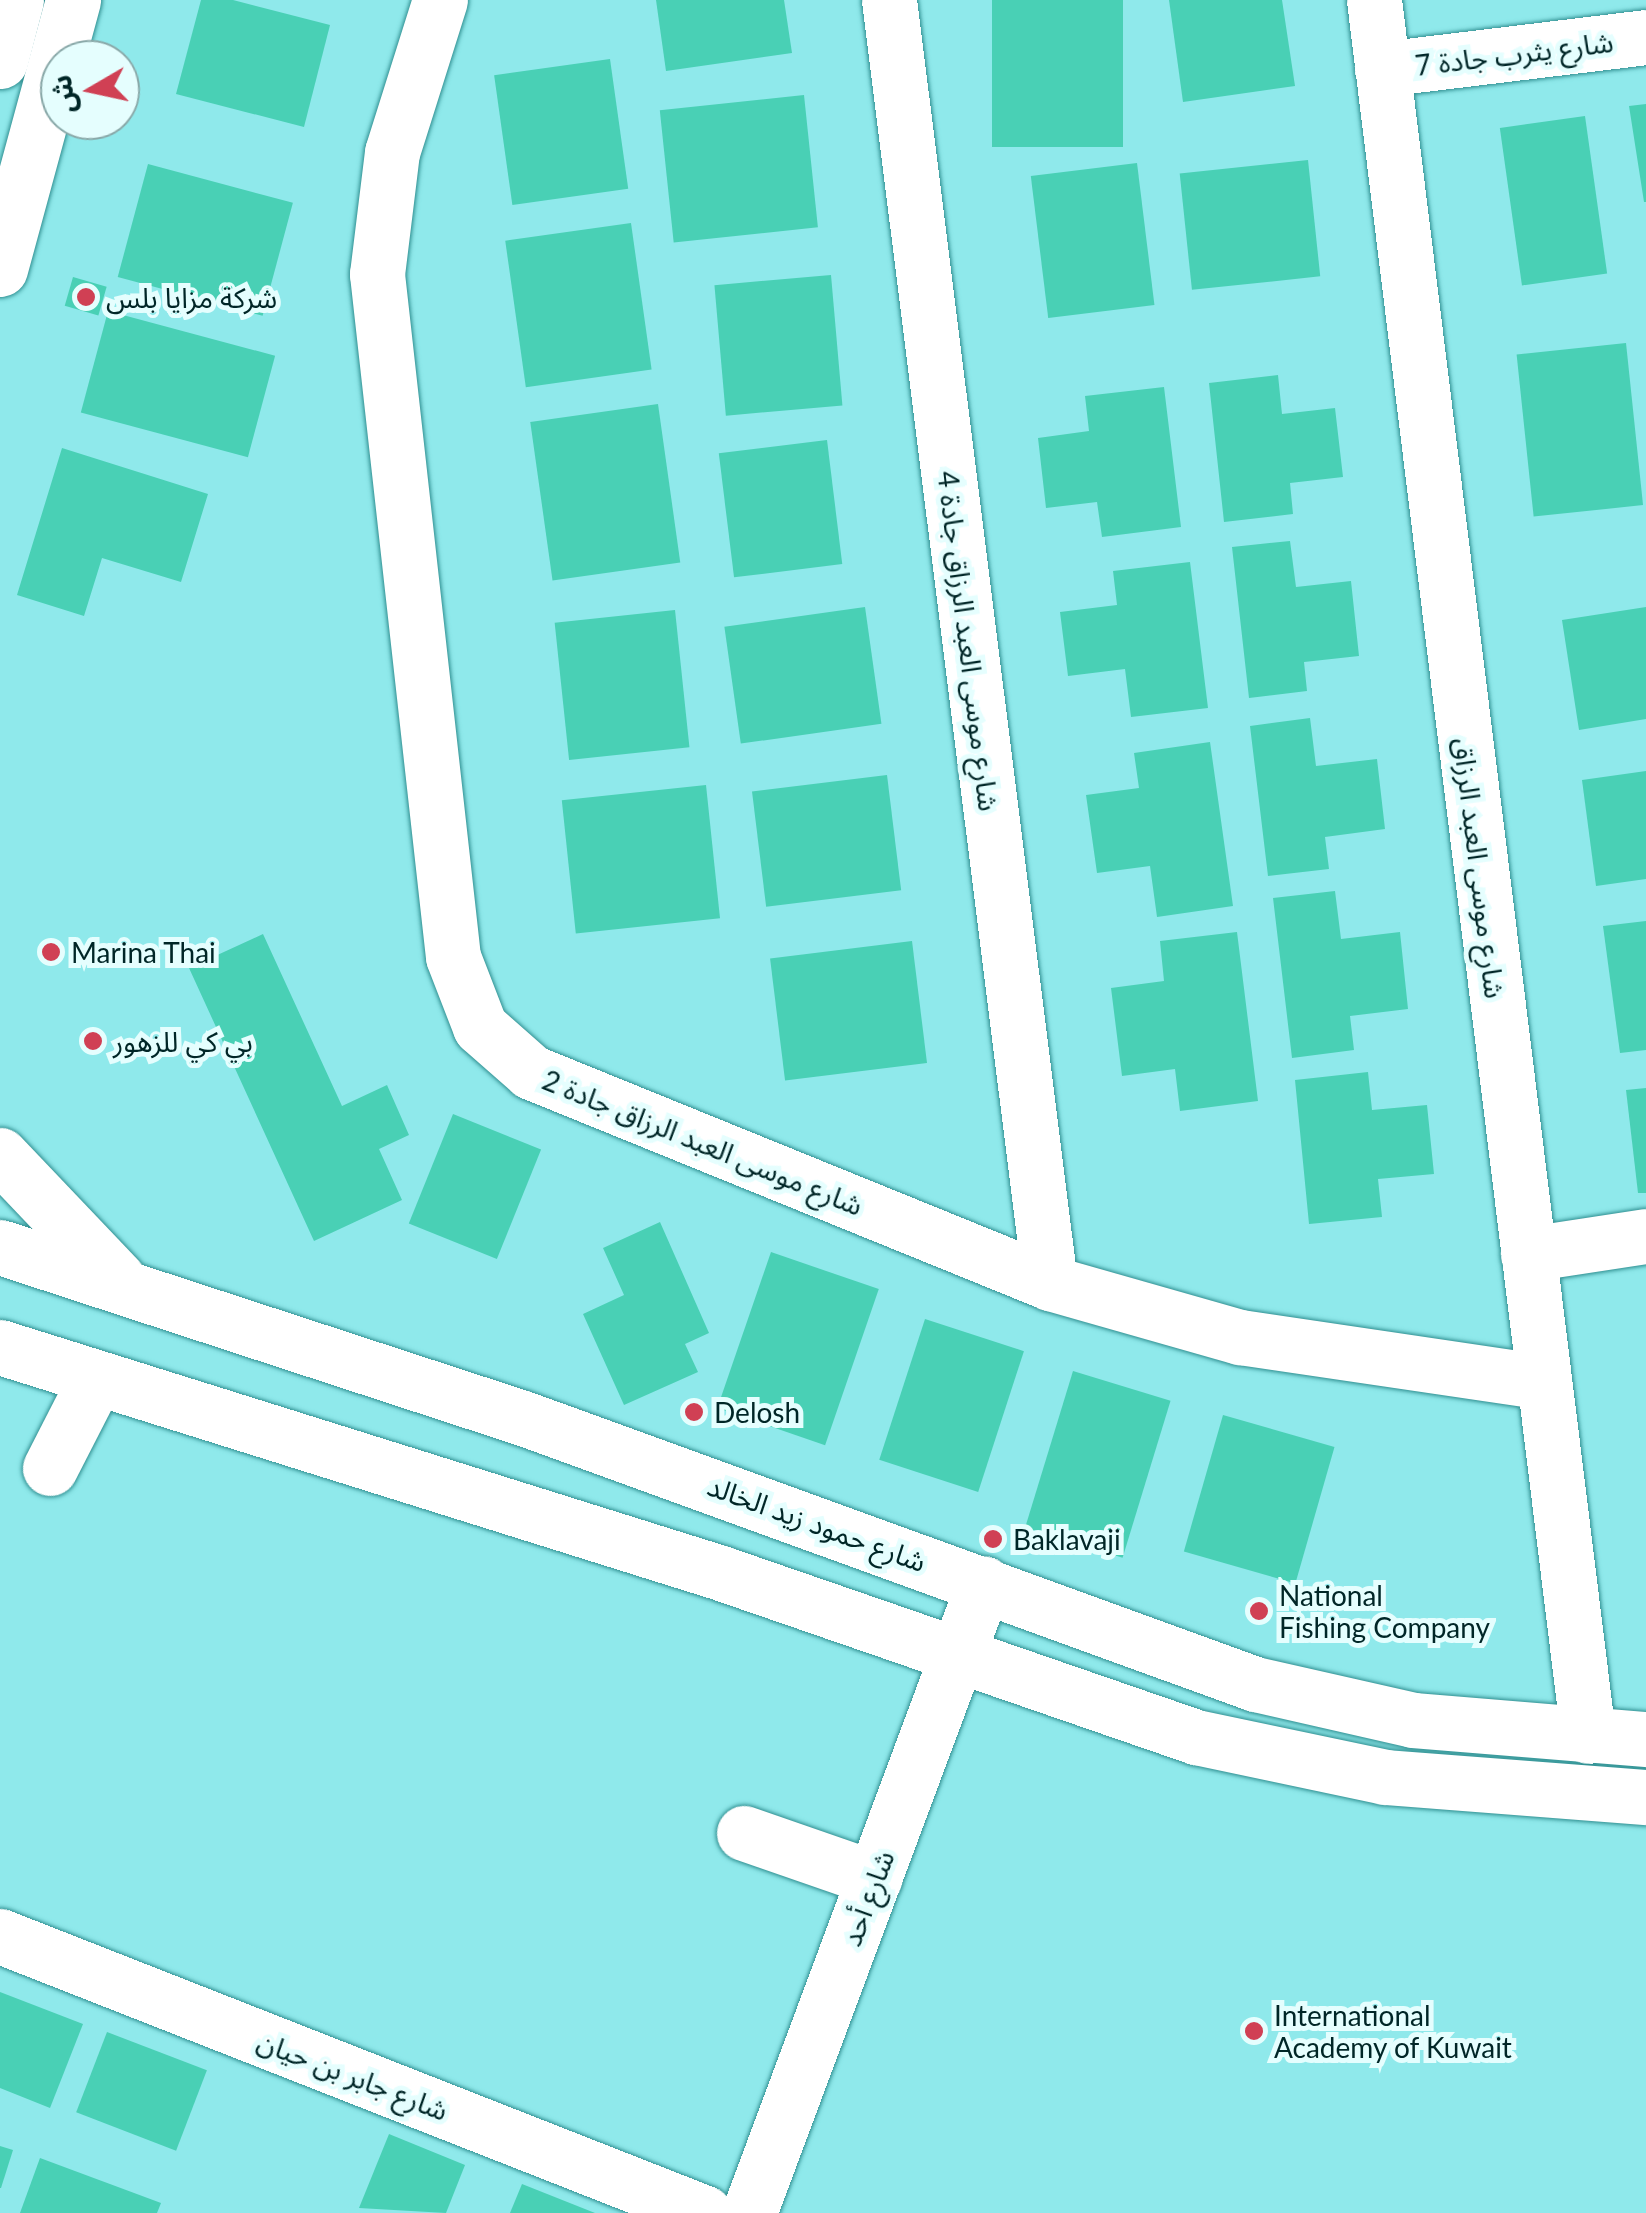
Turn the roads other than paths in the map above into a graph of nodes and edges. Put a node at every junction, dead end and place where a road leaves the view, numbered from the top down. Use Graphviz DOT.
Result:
graph roads {
  1 [pos="16,0"];
  2 [pos="74,0"];
  3 [pos="440,0"];
  4 [pos="888,0"];
  5 [pos="1374,0"];
  6 [pos="1646,37"];
  7 [pos="0,61"];
  8 [pos="1382,69"];
  9 [pos="0,269"];
  10 [pos="0,1154"];
  11 [pos="1646,1236"];
  12 [pos="0,1247"];
  13 [pos="1528,1254"];
  14 [pos="1050,1283"];
  15 [pos="127,1288"];
  16 [pos="0,1348"];
  17 [pos="0,1373"];
  18 [pos="80,1373"];
  19 [pos="1544,1382"];
  20 [pos="50,1468"];
  21 [pos="984,1583"];
  22 [pos="958,1658"];
  23 [pos="1588,1736"];
  24 [pos="1646,1739"];
  25 [pos="1646,1797"];
  26 [pos="744,1833"];
  27 [pos="874,1878"];
  28 [pos="0,1936"];
  29 [pos="705,2213"];
  30 [pos="749,2213"];
  1 -- 7 [label="street"];
  2 -- 9 [label="street"];
  3 -- 14 [label="street, شارع موسى العبد الرزاق جادة 2"];
  4 -- 14 [label="street, شارع موسى العبد الرزاق جادة 4"];
  5 -- 8 [label="street, شارع موسى العبد الرزاق"];
  6 -- 8 [label="street, شارع يثرب جادة 7"];
  8 -- 13 [label="street, شارع موسى العبد الرزاق"];
  10 -- 15 [label="street"];
  11 -- 13 [label="street"];
  12 -- 15 [label="street, شارع حمود زيد الخالد"];
  13 -- 19 [label="street, شارع موسى العبد الرزاق"];
  14 -- 19 [label="street, شارع موسى العبد الرزاق جادة 2"];
  15 -- 21 [label="street, شارع حمود زيد الخالد"];
  16 -- 18 [label="street"];
  17 -- 18 [label="street"];
  18 -- 20 [label="street"];
  18 -- 22 [label="street"];
  19 -- 23 [label="street, شارع موسى العبد الرزاق"];
  21 -- 22 [label="street, شارع أحد"];
  21 -- 23 [label="street, شارع حمود زيد الخالد"];
  22 -- 25 [label="street"];
  22 -- 27 [label="street, شارع أحد"];
  23 -- 24 [label="street, شارع حمود زيد الخالد"];
  26 -- 27 [label="street"];
  27 -- 30 [label="street, شارع أحد"];
  28 -- 29 [label="street, شارع جابر بن حيان"];
}
